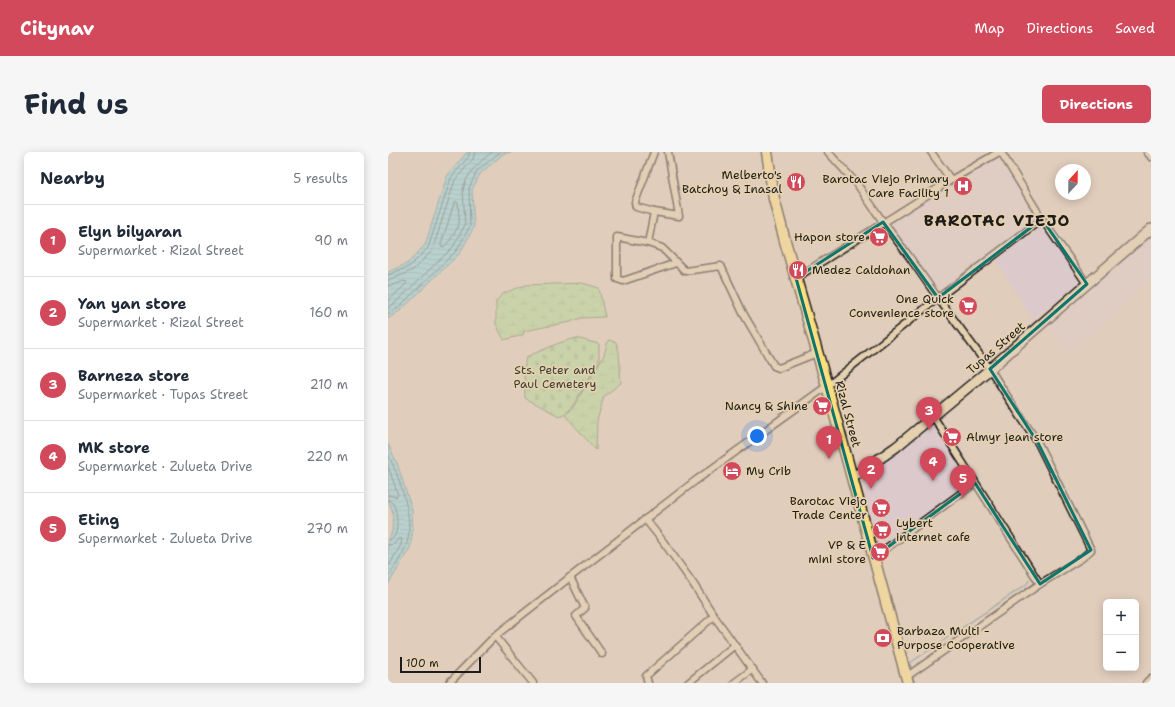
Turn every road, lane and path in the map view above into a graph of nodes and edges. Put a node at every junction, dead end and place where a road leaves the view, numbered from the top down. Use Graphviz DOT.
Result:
graph roads {
  1 [pos="654,152"];
  2 [pos="668,152"];
  3 [pos="767,152"];
  4 [pos="828,152"];
  5 [pos="931,152"];
  6 [pos="1000,152"];
  7 [pos="1147,152"];
  8 [pos="1151,157"];
  9 [pos="951,180"];
  10 [pos="654,212"];
  11 [pos="1042,219"];
  12 [pos="883,222"];
  13 [pos="1151,229"];
  14 [pos="648,243"];
  15 [pos="676,263"];
  16 [pos="796,278"];
  17 [pos="1087,284"];
  18 [pos="938,298"];
  19 [pos="817,353"];
  20 [pos="990,369"];
  21 [pos="827,386"];
  22 [pos="933,416"];
  23 [pos="852,478"];
  24 [pos="975,483"];
  25 [pos="645,519"];
  26 [pos="873,558"];
  27 [pos="570,577"];
  28 [pos="1040,584"];
  29 [pos="714,616"];
  30 [pos="495,636"];
  31 [pos="735,645"];
  32 [pos="602,654"];
  33 [pos="752,669"];
  34 [pos="1151,678"];
  35 [pos="907,680"];
  36 [pos="449,683"];
  37 [pos="532,683"];
  38 [pos="648,683"];
  39 [pos="688,683"];
  40 [pos="734,683"];
  41 [pos="762,683"];
  42 [pos="1146,683"];
  1 -- 10 [label="street"];
  2 -- 10 [label="street"];
  3 -- 16 [label="main road, Rizal Street"];
  4 -- 12 [label="street"];
  5 -- 9 [label="street"];
  6 -- 9 [label="street"];
  6 -- 11 [label="street"];
  7 -- 8 [label="street"];
  9 -- 12 [label="street"];
  10 -- 14 [label="street"];
  11 -- 17 [label="street"];
  11 -- 18 [label="street"];
  12 -- 16 [label="street"];
  12 -- 18 [label="street"];
  13 -- 17 [label="street, Tupas Street"];
  14 -- 15 [label="street"];
  14 -- 15 [label="street"];
  15 -- 19 [label="street"];
  16 -- 19 [label="main road, Rizal Street"];
  17 -- 20 [label="street, Tupas Street"];
  18 -- 20 [label="street"];
  18 -- 21 [label="street"];
  19 -- 21 [label="main road, Rizal Street"];
  20 -- 22 [label="street, Tupas Street"];
  20 -- 28 [label="street"];
  21 -- 23 [label="main road, Rizal Street"];
  21 -- 25 [label="street"];
  22 -- 23 [label="street, Tupas Street"];
  22 -- 24 [label="street"];
  23 -- 26 [label="main road, Rizal Street"];
  24 -- 26 [label="street"];
  24 -- 28 [label="street"];
  25 -- 27 [label="street"];
  25 -- 29 [label="street"];
  26 -- 35 [label="main road, Rizal Street"];
  27 -- 30 [label="street"];
  27 -- 32 [label="street"];
  28 -- 35 [label="street"];
  29 -- 31 [label="street"];
  29 -- 38 [label="street"];
  30 -- 36 [label="street"];
  30 -- 37 [label="street"];
  31 -- 33 [label="street"];
  31 -- 39 [label="street"];
  33 -- 40 [label="street"];
  33 -- 41 [label="street"];
  34 -- 42 [label="street"];
}
